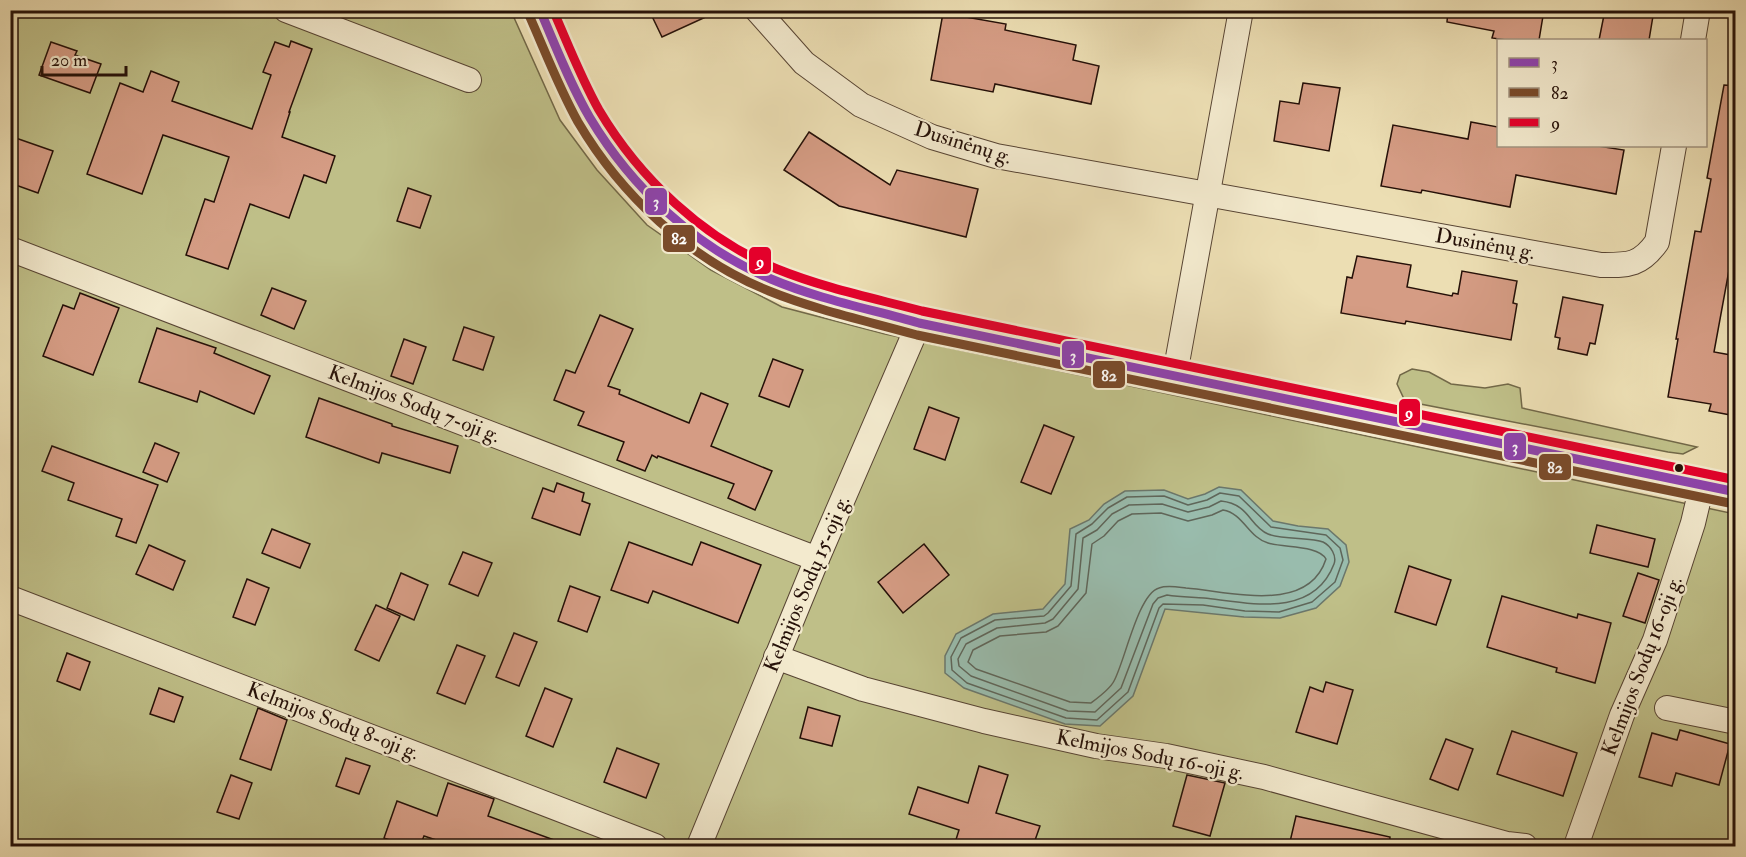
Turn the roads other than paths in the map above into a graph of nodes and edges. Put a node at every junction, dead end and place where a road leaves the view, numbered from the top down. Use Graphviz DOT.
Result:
graph roads {
  1 [pos="286,10"];
  2 [pos="540,10"];
  3 [pos="757,10"];
  4 [pos="1241,10"];
  5 [pos="1698,10"];
  6 [pos="1693,39"];
  7 [pos="470,80"];
  8 [pos="1674,147"];
  9 [pos="1208,193"];
  10 [pos="10,249"];
  11 [pos="919,322"];
  12 [pos="1175,374"];
  13 [pos="1702,485"];
  14 [pos="1736,492"];
  15 [pos="817,559"];
  16 [pos="10,598"];
  17 [pos="776,657"];
  18 [pos="1667,708"];
  19 [pos="1736,722"];
  20 [pos="655,846"];
  21 [pos="699,846"];
  22 [pos="1525,846"];
  23 [pos="1576,846"];
  1 -- 7 [label="street"];
  2 -- 11 [label="main road"];
  3 -- 9 [label="street, Dusinėnų g."];
  4 -- 9 [label="street"];
  5 -- 6 [label="street"];
  8 -- 9 [label="street, Dusinėnų g."];
  9 -- 12 [label="street"];
  10 -- 15 [label="street, Kelmijos Sodų 7-oji g."];
  11 -- 12 [label="main road"];
  11 -- 15 [label="street, Kelmijos Sodų 15-oji g."];
  12 -- 13 [label="main road"];
  13 -- 14 [label="main road"];
  13 -- 23 [label="street, Kelmijos Sodų 16-oji g."];
  15 -- 17 [label="street, Kelmijos Sodų 15-oji g."];
  16 -- 20 [label="street, Kelmijos Sodų 8-oji g."];
  17 -- 21 [label="street, Kelmijos Sodų 15-oji g."];
  17 -- 22 [label="street, Kelmijos Sodų 16-oji g."];
  18 -- 19 [label="street"];
}
